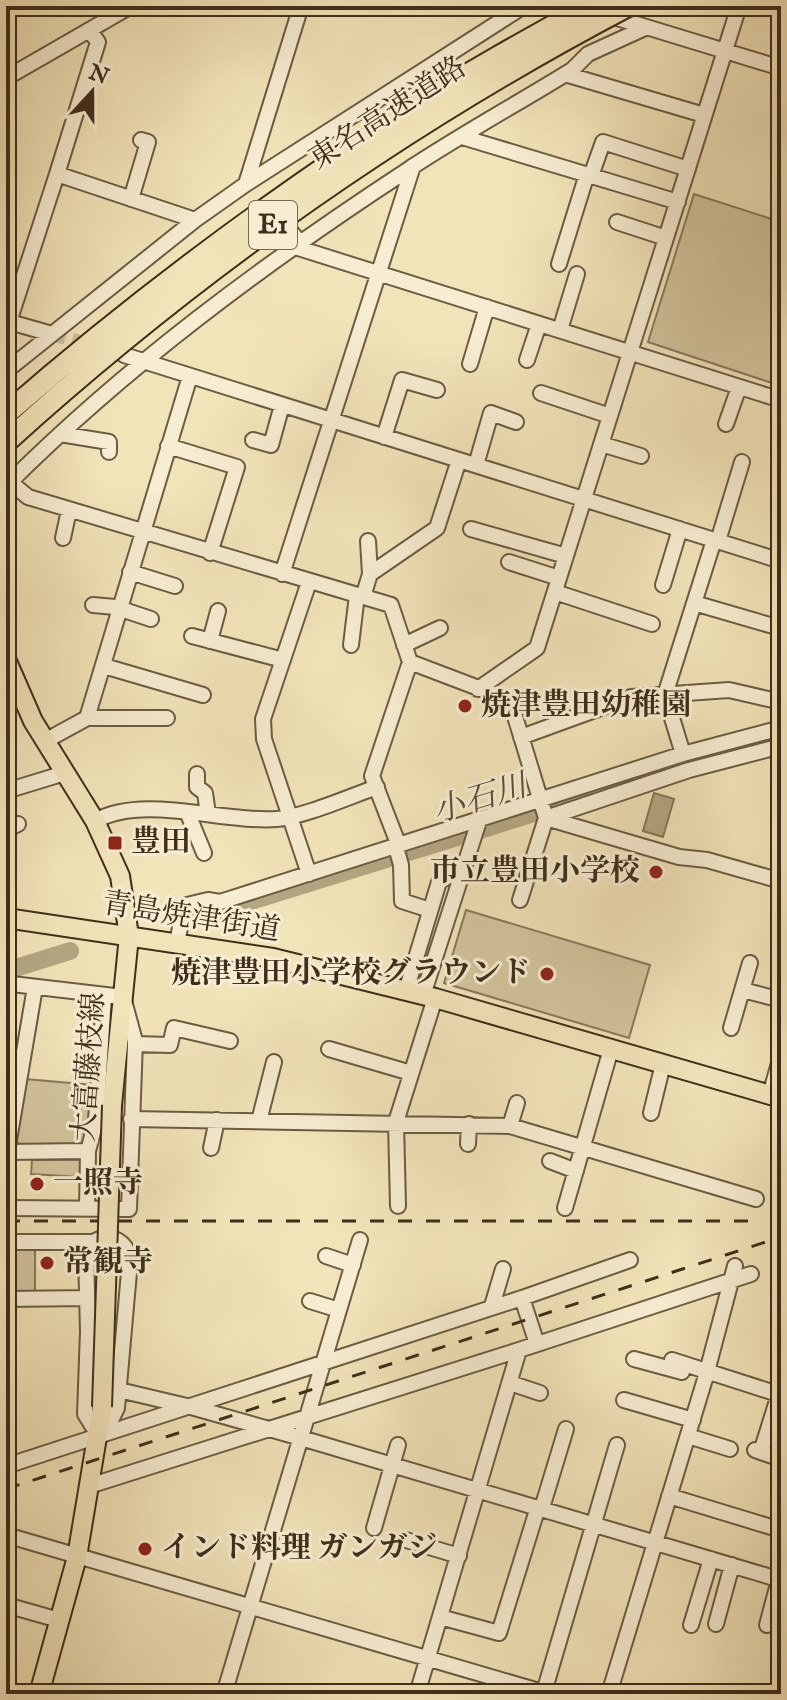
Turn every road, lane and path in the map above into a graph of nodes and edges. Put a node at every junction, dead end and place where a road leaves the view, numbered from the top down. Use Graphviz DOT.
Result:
graph roads {
  1 [pos="131,6"];
  2 [pos="301,6"];
  3 [pos="524,6"];
  4 [pos="580,6"];
  5 [pos="589,6"];
  6 [pos="628,6"];
  7 [pos="739,6"];
  8 [pos="645,28"];
  9 [pos="90,31"];
  10 [pos="724,51"];
  11 [pos="781,68"];
  12 [pos="565,74"];
  13 [pos="6,78"];
  14 [pos="704,115"];
  15 [pos="462,137"];
  16 [pos="141,140"];
  17 [pos="413,166"];
  18 [pos="688,169"];
  19 [pos="57,174"];
  20 [pos="589,175"];
  21 [pos="254,185"];
  22 [pos="131,199"];
  23 [pos="678,202"];
  24 [pos="195,220"];
  25 [pos="617,222"];
  26 [pos="289,229"];
  27 [pos="666,238"];
  28 [pos="298,245"];
  29 [pos="559,264"];
  30 [pos="379,273"];
  31 [pos="577,274"];
  32 [pos="487,307"];
  33 [pos="7,322"];
  34 [pos="539,324"];
  35 [pos="560,330"];
  36 [pos="52,334"];
  37 [pos="629,352"];
  38 [pos="124,355"];
  39 [pos="527,360"];
  40 [pos="143,361"];
  41 [pos="470,364"];
  42 [pos="6,371"];
  43 [pos="190,376"];
  44 [pos="739,387"];
  45 [pos="437,390"];
  46 [pos="541,393"];
  47 [pos="781,400"];
  48 [pos="282,405"];
  49 [pos="6,414"];
  50 [pos="610,416"];
  51 [pos="332,420"];
  52 [pos="516,422"];
  53 [pos="726,424"];
  54 [pos="60,434"];
  55 [pos="384,437"];
  56 [pos="253,440"];
  57 [pos="6,442"];
  58 [pos="601,444"];
  59 [pos="168,446"];
  60 [pos="109,452"];
  61 [pos="641,456"];
  62 [pos="459,460"];
  63 [pos="742,462"];
  64 [pos="476,465"];
  65 [pos="8,484"];
  66 [pos="89,499"];
  67 [pos="584,499"];
  68 [pos="69,510"];
  69 [pos="86,515"];
  70 [pos="471,529"];
  71 [pos="680,529"];
  72 [pos="141,532"];
  73 [pos="63,538"];
  74 [pos="716,540"];
  75 [pos="368,541"];
  76 [pos="210,553"];
  77 [pos="566,556"];
  78 [pos="781,561"];
  79 [pos="509,562"];
  80 [pos="130,572"];
  81 [pos="282,574"];
  82 [pos="370,574"];
  83 [pos="309,582"];
  84 [pos="557,585"];
  85 [pos="663,585"];
  86 [pos="175,586"];
  87 [pos="360,596"];
  88 [pos="694,603"];
  89 [pos="93,605"];
  90 [pos="120,609"];
  91 [pos="218,611"];
  92 [pos="151,619"];
  93 [pos="652,624"];
  94 [pos="440,628"];
  95 [pos="780,628"];
  96 [pos="192,636"];
  97 [pos="210,641"];
  98 [pos="351,645"];
  99 [pos="404,645"];
  100 [pos="6,659"];
  101 [pos="283,660"];
  102 [pos="410,662"];
  103 [pos="104,666"];
  104 [pos="478,689"];
  105 [pos="203,695"];
  106 [pos="665,695"];
  107 [pos="781,702"];
  108 [pos="87,718"];
  109 [pos="167,718"];
  110 [pos="781,728"];
  111 [pos="521,737"];
  112 [pos="45,741"];
  113 [pos="781,746"];
  114 [pos="683,754"];
  115 [pos="65,773"];
  116 [pos="197,774"];
  117 [pos="377,787"];
  118 [pos="6,791"];
  119 [pos="540,801"];
  120 [pos="188,814"];
  121 [pos="208,814"];
  122 [pos="290,816"];
  123 [pos="546,818"];
  124 [pos="95,821"];
  125 [pos="479,821"];
  126 [pos="397,846"];
  127 [pos="204,853"];
  128 [pos="464,866"];
  129 [pos="309,874"];
  130 [pos="781,881"];
  131 [pos="520,900"];
  132 [pos="430,910"];
  133 [pos="6,918"];
  134 [pos="129,936"];
  135 [pos="177,943"];
  136 [pos="750,963"];
  137 [pos="6,986"];
  138 [pos="35,987"];
  139 [pos="743,990"];
  140 [pos="421,995"];
  141 [pos="113,997"];
  142 [pos="781,1000"];
  143 [pos="731,1028"];
  144 [pos="230,1041"];
  145 [pos="135,1044"];
  146 [pos="329,1049"];
  147 [pos="611,1049"];
  148 [pos="781,1056"];
  149 [pos="274,1062"];
  150 [pos="663,1064"];
  151 [pos="411,1073"];
  152 [pos="776,1096"];
  153 [pos="517,1103"];
  154 [pos="651,1113"];
  155 [pos="131,1119"];
  156 [pos="217,1120"];
  157 [pos="259,1121"];
  158 [pos="396,1122"];
  159 [pos="469,1124"];
  160 [pos="510,1126"];
  161 [pos="468,1144"];
  162 [pos="583,1146"];
  163 [pos="211,1148"];
  164 [pos="88,1151"];
  165 [pos="7,1152"];
  166 [pos="550,1161"];
  167 [pos="576,1171"];
  168 [pos="756,1199"];
  169 [pos="398,1206"];
  170 [pos="6,1208"];
  171 [pos="565,1208"];
  172 [pos="87,1209"];
  173 [pos="360,1240"];
  174 [pos="6,1242"];
  175 [pos="93,1242"];
  176 [pos="326,1256"];
  177 [pos="630,1260"];
  178 [pos="353,1265"];
  179 [pos="503,1269"];
  180 [pos="733,1273"];
  181 [pos="751,1274"];
  182 [pos="86,1298"];
  183 [pos="522,1298"];
  184 [pos="6,1299"];
  185 [pos="310,1301"];
  186 [pos="492,1306"];
  187 [pos="339,1310"];
  188 [pos="537,1344"];
  189 [pos="519,1350"];
  190 [pos="634,1359"];
  191 [pos="672,1360"];
  192 [pos="323,1363"];
  193 [pos="706,1375"];
  194 [pos="510,1383"];
  195 [pos="119,1390"];
  196 [pos="780,1392"];
  197 [pos="540,1393"];
  198 [pos="624,1400"];
  199 [pos="191,1407"];
  200 [pos="309,1416"];
  201 [pos="693,1420"];
  202 [pos="566,1429"];
  203 [pos="271,1430"];
  204 [pos="98,1435"];
  205 [pos="688,1436"];
  206 [pos="301,1438"];
  207 [pos="398,1445"];
  208 [pos="617,1445"];
  209 [pos="730,1449"];
  210 [pos="781,1459"];
  211 [pos="392,1465"];
  212 [pos="6,1466"];
  213 [pos="89,1486"];
  214 [pos="477,1490"];
  215 [pos="669,1496"];
  216 [pos="540,1508"];
  217 [pos="594,1524"];
  218 [pos="374,1528"];
  219 [pos="781,1530"];
  220 [pos="6,1535"];
  221 [pos="406,1540"];
  222 [pos="655,1542"];
  223 [pos="459,1556"];
  224 [pos="77,1557"];
  225 [pos="711,1559"];
  226 [pos="732,1565"];
  227 [pos="780,1580"];
  228 [pos="6,1605"];
  229 [pos="250,1605"];
  230 [pos="440,1617"];
  231 [pos="59,1620"];
  232 [pos="716,1624"];
  233 [pos="691,1625"];
  234 [pos="767,1625"];
  235 [pos="427,1657"];
  236 [pos="521,1690"];
  237 [pos="546,1693"];
  238 [pos="39,1694"];
  239 [pos="224,1694"];
  240 [pos="417,1694"];
  241 [pos="609,1694"];
  1 -- 9 [label="street"];
  2 -- 21 [label="street"];
  3 -- 21 [label="street"];
  4 -- 8 [label="street"];
  5 -- 49 [label="highway, 東名高速道路 / E1, bridge"];
  6 -- 57 [label="highway, 東名高速道路 / E1, bridge"];
  7 -- 10 [label="street"];
  8 -- 10 [label="street"];
  8 -- 12 [label="street"];
  9 -- 13 [label="street"];
  9 -- 19 [label="street"];
  10 -- 11 [label="street"];
  10 -- 14 [label="street"];
  12 -- 14 [label="street"];
  12 -- 15 [label="street"];
  14 -- 18 [label="street"];
  15 -- 17 [label="street"];
  15 -- 20 [label="street"];
  16 -- 22 [label="street"];
  17 -- 28 [label="street"];
  17 -- 30 [label="street"];
  18 -- 20 [label="street"];
  18 -- 23 [label="street"];
  19 -- 22 [label="street"];
  19 -- 33 [label="street"];
  20 -- 23 [label="street"];
  20 -- 29 [label="street"];
  21 -- 24 [label="street"];
  22 -- 24 [label="street"];
  23 -- 27 [label="street"];
  24 -- 36 [label="street"];
  25 -- 27 [label="street"];
  26 -- 28 [label="street"];
  27 -- 37 [label="street"];
  28 -- 30 [label="street"];
  28 -- 40 [label="street"];
  30 -- 32 [label="street"];
  30 -- 51 [label="street"];
  31 -- 35 [label="street"];
  32 -- 34 [label="street"];
  32 -- 41 [label="street"];
  33 -- 36 [label="street"];
  34 -- 35 [label="street"];
  34 -- 39 [label="street"];
  35 -- 37 [label="street"];
  36 -- 42 [label="street"];
  37 -- 44 [label="street"];
  37 -- 50 [label="street"];
  38 -- 40 [label="street"];
  40 -- 43 [label="street"];
  40 -- 54 [label="street"];
  43 -- 48 [label="street"];
  43 -- 59 [label="street"];
  44 -- 47 [label="street"];
  44 -- 53 [label="street"];
  45 -- 55 [label="street"];
  46 -- 50 [label="street"];
  48 -- 51 [label="street"];
  48 -- 56 [label="street"];
  50 -- 58 [label="street"];
  51 -- 55 [label="street"];
  51 -- 81 [label="street"];
  52 -- 64 [label="street"];
  54 -- 60 [label="street"];
  54 -- 65 [label="street"];
  55 -- 62 [label="street"];
  58 -- 61 [label="street"];
  58 -- 67 [label="street"];
  59 -- 72 [label="street"];
  59 -- 76 [label="street"];
  62 -- 64 [label="street"];
  62 -- 82 [label="street"];
  63 -- 74 [label="street"];
  64 -- 67 [label="street"];
  65 -- 68 [label="street"];
  66 -- 69 [label="street"];
  67 -- 71 [label="street"];
  67 -- 77 [label="street"];
  68 -- 69 [label="street"];
  68 -- 73 [label="street"];
  69 -- 72 [label="street"];
  70 -- 77 [label="street"];
  71 -- 74 [label="street"];
  71 -- 85 [label="street"];
  72 -- 76 [label="street"];
  72 -- 80 [label="street"];
  74 -- 78 [label="street"];
  74 -- 88 [label="street"];
  75 -- 82 [label="street"];
  76 -- 81 [label="street"];
  77 -- 84 [label="street"];
  79 -- 84 [label="street"];
  80 -- 86 [label="street"];
  80 -- 90 [label="street"];
  81 -- 83 [label="street"];
  82 -- 87 [label="street"];
  83 -- 87 [label="street"];
  83 -- 101 [label="street"];
  84 -- 93 [label="street"];
  84 -- 104 [label="street"];
  87 -- 98 [label="street"];
  87 -- 99 [label="street"];
  88 -- 95 [label="street"];
  88 -- 106 [label="street"];
  89 -- 90 [label="street"];
  90 -- 92 [label="street"];
  90 -- 103 [label="street"];
  91 -- 97 [label="street"];
  94 -- 99 [label="street"];
  96 -- 97 [label="street"];
  97 -- 101 [label="street"];
  99 -- 102 [label="street"];
  100 -- 112 [label="main road, 大富藤枝線"];
  101 -- 122 [label="street"];
  102 -- 104 [label="street"];
  102 -- 117 [label="street"];
  103 -- 105 [label="street"];
  103 -- 108 [label="street"];
  104 -- 111 [label="street"];
  106 -- 107 [label="street"];
  106 -- 111 [label="street"];
  106 -- 114 [label="street"];
  108 -- 109 [label="street"];
  108 -- 112 [label="street"];
  110 -- 114 [label="street"];
  111 -- 119 [label="street"];
  112 -- 115 [label="main road, 大富藤枝線"];
  113 -- 123 [label="street"];
  114 -- 119 [label="street"];
  115 -- 118 [label="street"];
  115 -- 124 [label="main road, 大富藤枝線"];
  116 -- 121 [label="street"];
  117 -- 122 [label="street"];
  117 -- 126 [label="street"];
  119 -- 123 [label="street"];
  119 -- 125 [label="street"];
  120 -- 121 [label="street"];
  120 -- 124 [label="street"];
  120 -- 127 [label="street"];
  121 -- 122 [label="street"];
  122 -- 129 [label="street"];
  123 -- 130 [label="street"];
  123 -- 131 [label="street"];
  124 -- 134 [label="main road, 大富藤枝線"];
  125 -- 126 [label="street"];
  125 -- 128 [label="street"];
  126 -- 129 [label="street"];
  126 -- 132 [label="street"];
  128 -- 132 [label="street"];
  128 -- 140 [label="street"];
  129 -- 135 [label="street"];
  132 -- 140 [label="street"];
  133 -- 134 [label="main road, 青島焼津街道"];
  134 -- 135 [label="main road, 青島焼津街道"];
  134 -- 141 [label="main road, 大富藤枝線"];
  135 -- 140 [label="main road, 青島焼津街道"];
  136 -- 139 [label="street"];
  137 -- 138 [label="street"];
  138 -- 141 [label="street"];
  138 -- 165 [label="street"];
  139 -- 142 [label="street"];
  139 -- 143 [label="street"];
  140 -- 147 [label="main road, 青島焼津街道"];
  140 -- 151 [label="street"];
  141 -- 145 [label="street"];
  141 -- 164 [label="street"];
  141 -- 204 [label="main road, 大富藤枝線, bridge"];
  144 -- 145 [label="street"];
  145 -- 155 [label="street"];
  146 -- 151 [label="street"];
  147 -- 150 [label="main road, 青島焼津街道"];
  147 -- 162 [label="street"];
  148 -- 152 [label="street"];
  149 -- 157 [label="street"];
  150 -- 152 [label="main road, 青島焼津街道"];
  150 -- 154 [label="street"];
  151 -- 158 [label="street"];
  153 -- 160 [label="street"];
  155 -- 156 [label="street"];
  155 -- 172 [label="street"];
  156 -- 157 [label="street"];
  156 -- 163 [label="street"];
  157 -- 158 [label="street"];
  158 -- 159 [label="street"];
  158 -- 169 [label="street"];
  159 -- 160 [label="street"];
  159 -- 161 [label="street"];
  160 -- 162 [label="street"];
  162 -- 167 [label="street"];
  162 -- 168 [label="street"];
  164 -- 165 [label="street"];
  164 -- 172 [label="street"];
  166 -- 167 [label="street"];
  167 -- 171 [label="street"];
  170 -- 172 [label="street"];
  173 -- 178 [label="street"];
  174 -- 175 [label="street"];
  175 -- 182 [label="street"];
  175 -- 195 [label="street"];
  176 -- 178 [label="street"];
  177 -- 183 [label="street"];
  178 -- 187 [label="street"];
  179 -- 186 [label="street"];
  180 -- 181 [label="street"];
  180 -- 188 [label="street"];
  180 -- 193 [label="street"];
  182 -- 184 [label="street"];
  182 -- 204 [label="street"];
  183 -- 186 [label="street"];
  183 -- 188 [label="street"];
  185 -- 187 [label="street"];
  186 -- 192 [label="street"];
  187 -- 192 [label="street"];
  188 -- 189 [label="street"];
  189 -- 194 [label="street"];
  189 -- 200 [label="street"];
  190 -- 193 [label="street"];
  191 -- 193 [label="street"];
  192 -- 199 [label="street"];
  192 -- 200 [label="street"];
  193 -- 196 [label="street"];
  193 -- 201 [label="street"];
  194 -- 197 [label="street"];
  194 -- 214 [label="street"];
  195 -- 199 [label="street"];
  195 -- 204 [label="street"];
  196 -- 210 [label="street"];
  198 -- 201 [label="street"];
  199 -- 203 [label="street"];
  199 -- 204 [label="street"];
  200 -- 203 [label="street"];
  200 -- 206 [label="street"];
  201 -- 205 [label="street"];
  202 -- 216 [label="street"];
  203 -- 206 [label="street"];
  203 -- 213 [label="street"];
  204 -- 212 [label="street"];
  204 -- 213 [label="main road, 大富藤枝線"];
  205 -- 209 [label="street"];
  205 -- 215 [label="street"];
  206 -- 211 [label="street"];
  206 -- 229 [label="street"];
  207 -- 211 [label="street"];
  208 -- 217 [label="street"];
  211 -- 214 [label="street"];
  211 -- 218 [label="street"];
  213 -- 224 [label="main road, 大富藤枝線"];
  214 -- 216 [label="street"];
  214 -- 223 [label="street"];
  215 -- 219 [label="street"];
  215 -- 222 [label="street"];
  216 -- 217 [label="street"];
  216 -- 230 [label="street"];
  217 -- 222 [label="street"];
  217 -- 237 [label="street"];
  220 -- 224 [label="street"];
  221 -- 223 [label="street"];
  222 -- 225 [label="street"];
  222 -- 241 [label="street"];
  223 -- 230 [label="street"];
  224 -- 229 [label="street"];
  224 -- 231 [label="main road, 大富藤枝線"];
  225 -- 226 [label="street"];
  225 -- 233 [label="street"];
  226 -- 227 [label="street"];
  226 -- 232 [label="street"];
  227 -- 234 [label="street"];
  228 -- 231 [label="street"];
  229 -- 235 [label="street"];
  229 -- 239 [label="street"];
  230 -- 235 [label="street"];
  231 -- 238 [label="main road, 大富藤枝線"];
  235 -- 236 [label="street"];
  235 -- 240 [label="street"];
  236 -- 237 [label="street"];
}
